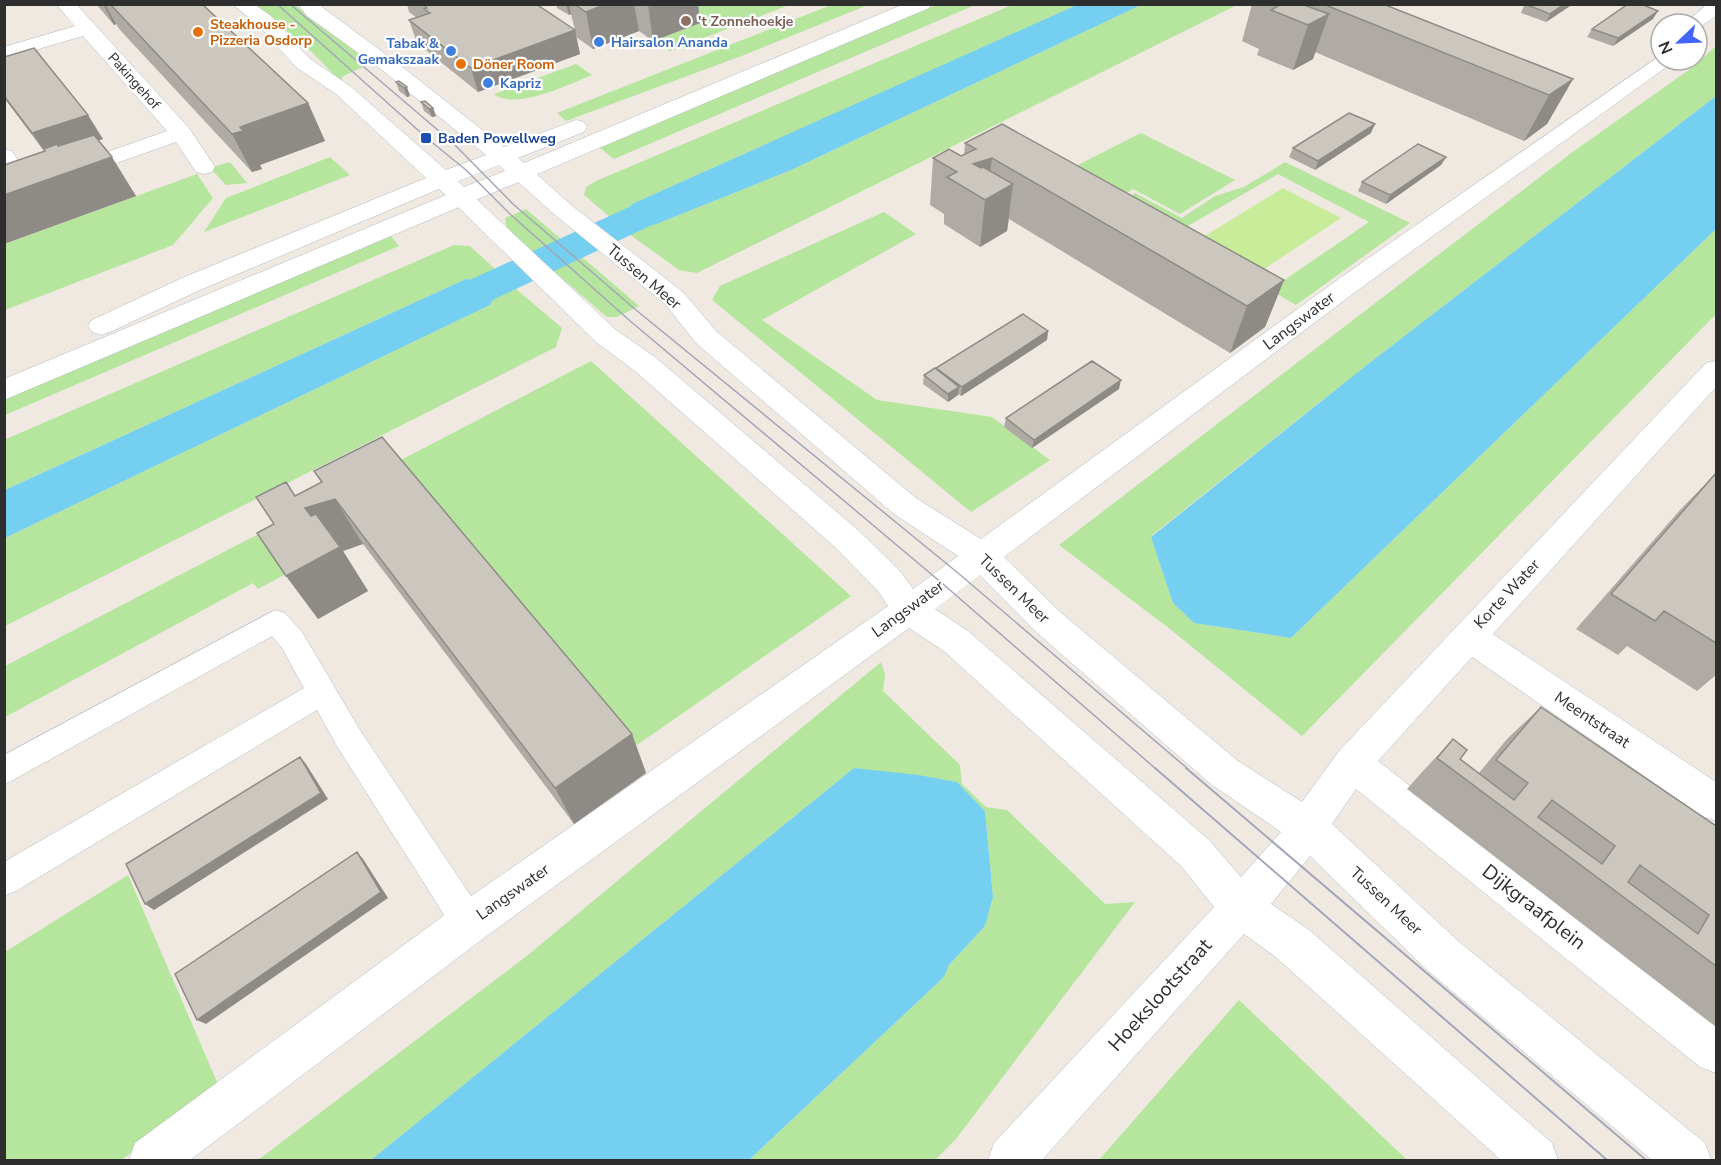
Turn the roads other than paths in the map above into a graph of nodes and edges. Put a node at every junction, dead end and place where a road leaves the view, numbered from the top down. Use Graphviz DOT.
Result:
graph roads {
  1 [pos="65,4"];
  2 [pos="241,4"];
  3 [pos="307,4"];
  4 [pos="878,4"];
  5 [pos="922,4"];
  6 [pos="87,28"];
  7 [pos="4,53"];
  8 [pos="1649,72"];
  9 [pos="181,134"];
  10 [pos="4,156"];
  11 [pos="502,157"];
  12 [pos="204,167"];
  13 [pos="523,174"];
  14 [pos="442,180"];
  15 [pos="14,193"];
  16 [pos="464,199"];
  17 [pos="4,370"];
  18 [pos="1716,370"];
  19 [pos="4,390"];
  20 [pos="982,556"];
  21 [pos="909,610"];
  22 [pos="1467,636"];
  23 [pos="321,693"];
  24 [pos="1352,763"];
  25 [pos="4,771"];
  26 [pos="1716,803"];
  27 [pos="1307,827"];
  28 [pos="4,880"];
  29 [pos="1240,907"];
  30 [pos="469,923"];
  31 [pos="1716,1051"];
  32 [pos="152,1161"];
  33 [pos="1011,1161"];
  34 [pos="1535,1161"];
  35 [pos="1688,1161"];
  1 -- 6 [label="street, Pakingehof"];
  2 -- 14 [label="street"];
  3 -- 11 [label="street, Tussen Meer"];
  4 -- 11 [label="street"];
  5 -- 13 [label="street"];
  6 -- 7 [label="street"];
  6 -- 9 [label="street, Pakingehof"];
  8 -- 20 [label="street, Langswater"];
  9 -- 12 [label="street, Pakingehof"];
  9 -- 15 [label="street"];
  10 -- 15 [label="street"];
  11 -- 13 [label="street, Tussen Meer"];
  11 -- 14 [label="street"];
  13 -- 16 [label="street"];
  13 -- 20 [label="street, Tussen Meer"];
  14 -- 16 [label="street"];
  14 -- 17 [label="street"];
  16 -- 19 [label="street"];
  16 -- 21 [label="street"];
  18 -- 22 [label="street, Korte Water"];
  20 -- 21 [label="street, Langswater"];
  20 -- 27 [label="street, Tussen Meer"];
  21 -- 29 [label="street"];
  21 -- 30 [label="street, Langswater"];
  22 -- 24 [label="street, Korte Water"];
  22 -- 26 [label="street, Meentstraat"];
  23 -- 25 [label="lane"];
  23 -- 28 [label="lane"];
  23 -- 30 [label="lane"];
  24 -- 27 [label="street, Korte Water"];
  24 -- 31 [label="street, Dijkgraafplein"];
  27 -- 29 [label="street, Hoekslootstraat"];
  27 -- 35 [label="street, Tussen Meer"];
  29 -- 33 [label="street, Hoekslootstraat"];
  29 -- 34 [label="street"];
  30 -- 32 [label="street, Langswater"];
}
